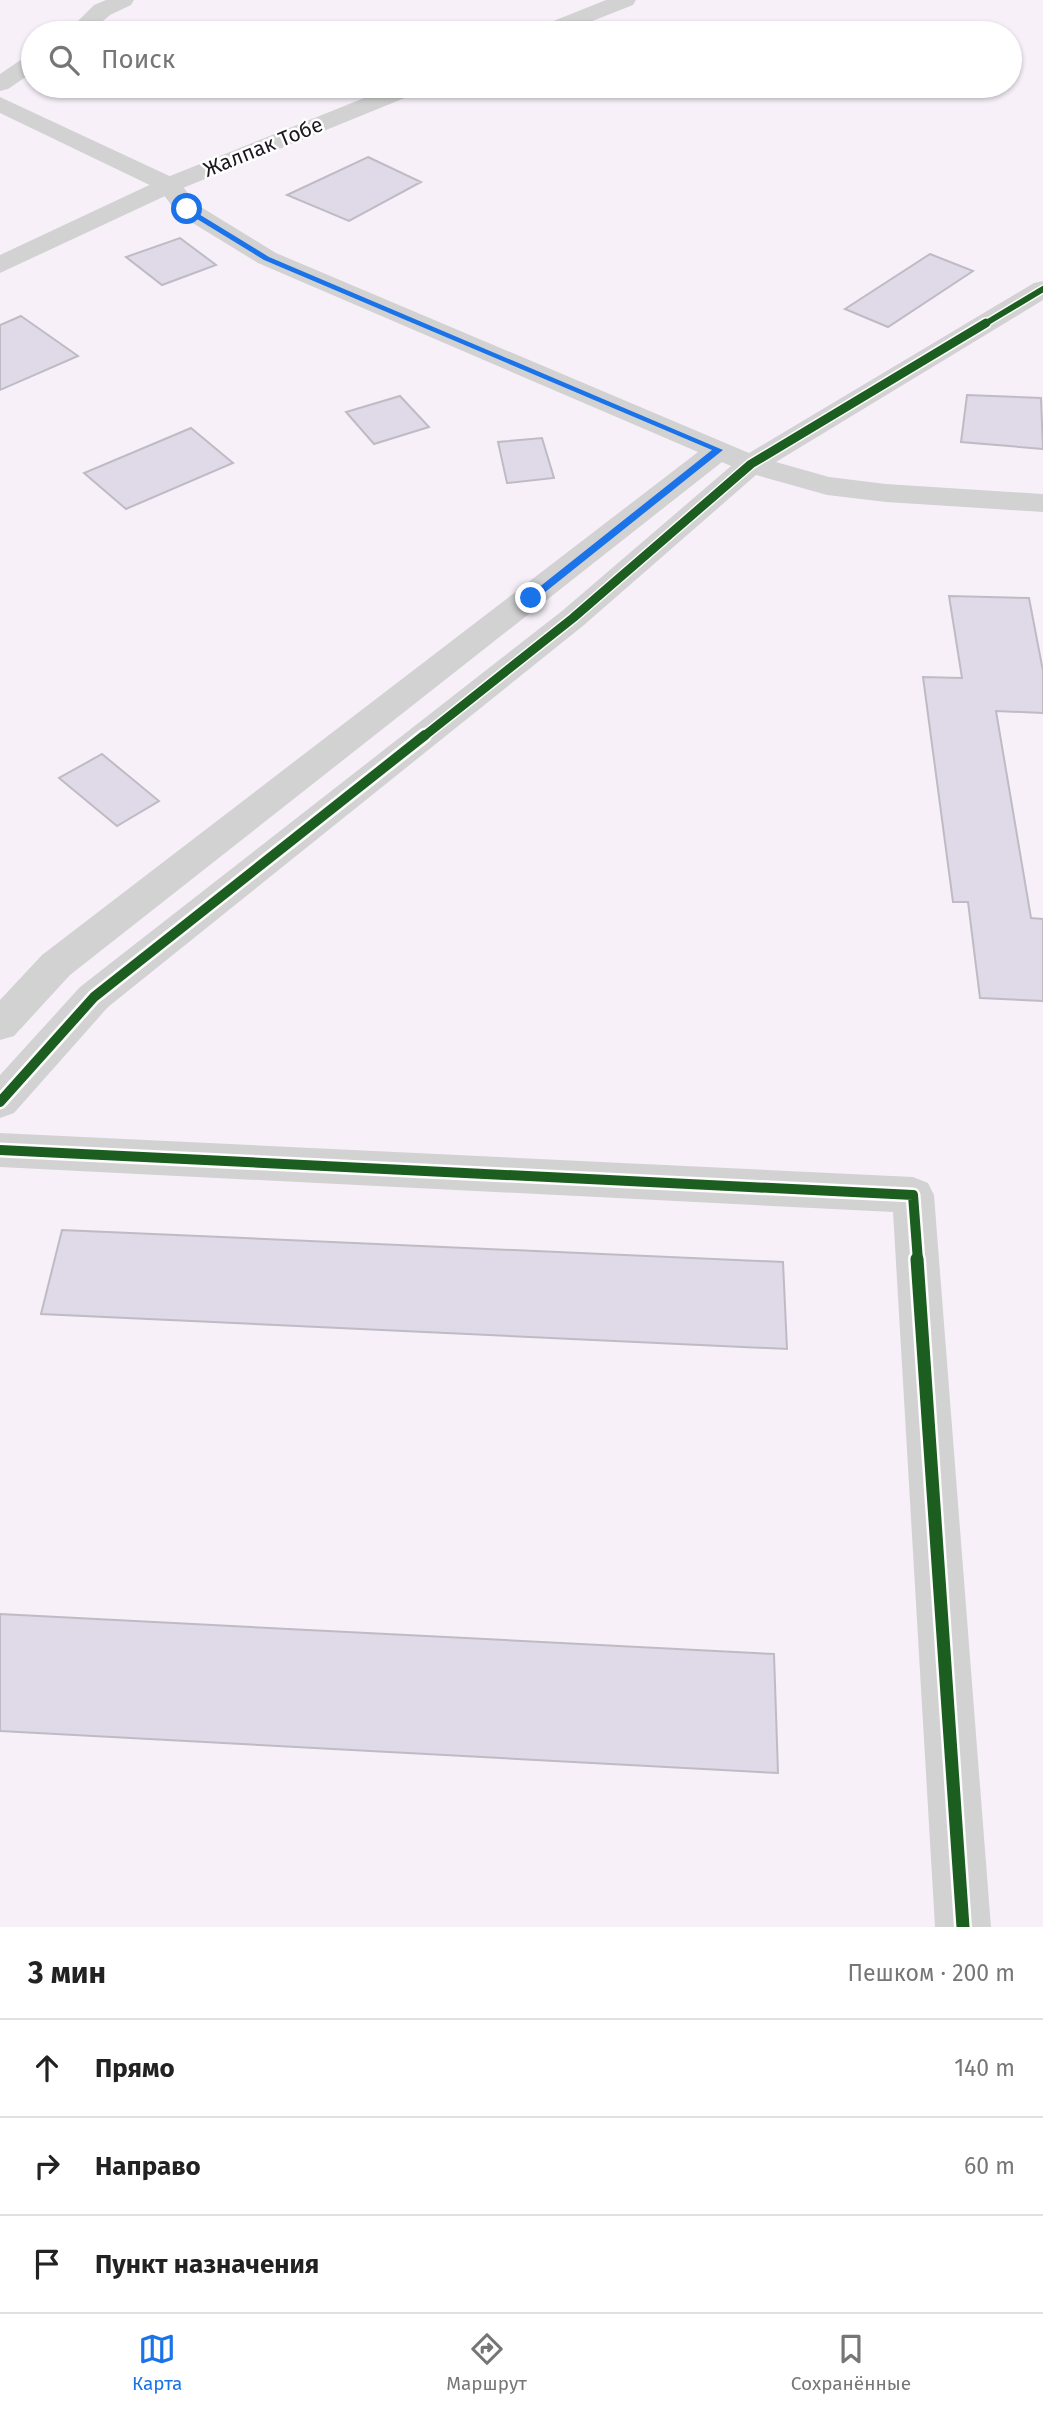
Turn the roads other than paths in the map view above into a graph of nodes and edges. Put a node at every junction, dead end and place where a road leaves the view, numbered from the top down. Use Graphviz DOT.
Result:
graph roads {
  1 [pos="122,0"];
  2 [pos="625,0"];
  3 [pos="97,5"];
  4 [pos="86,21"];
  5 [pos="573,21"];
  6 [pos="21,70"];
  7 [pos="0,84"];
  8 [pos="385,98"];
  9 [pos="0,104"];
  10 [pos="169,186"];
  11 [pos="0,265"];
  12 [pos="1043,289"];
  13 [pos="719,450"];
  14 [pos="751,464"];
  15 [pos="1043,503"];
  16 [pos="0,1025"];
  17 [pos="0,1102"];
  18 [pos="0,1150"];
  19 [pos="963,1927"];
  1 -- 3 [label="street"];
  2 -- 5 [label="street"];
  3 -- 4 [label="street"];
  6 -- 7 [label="street"];
  8 -- 10 [label="street, Жалпак Тобе"];
  9 -- 10 [label="street"];
  10 -- 11 [label="street, Жалпак Тобе"];
  10 -- 13 [label="street"];
  12 -- 14 [label="street"];
  13 -- 14 [label="street"];
  13 -- 16 [label="street"];
  14 -- 15 [label="street"];
  14 -- 17 [label="street"];
  18 -- 19 [label="street"];
}
